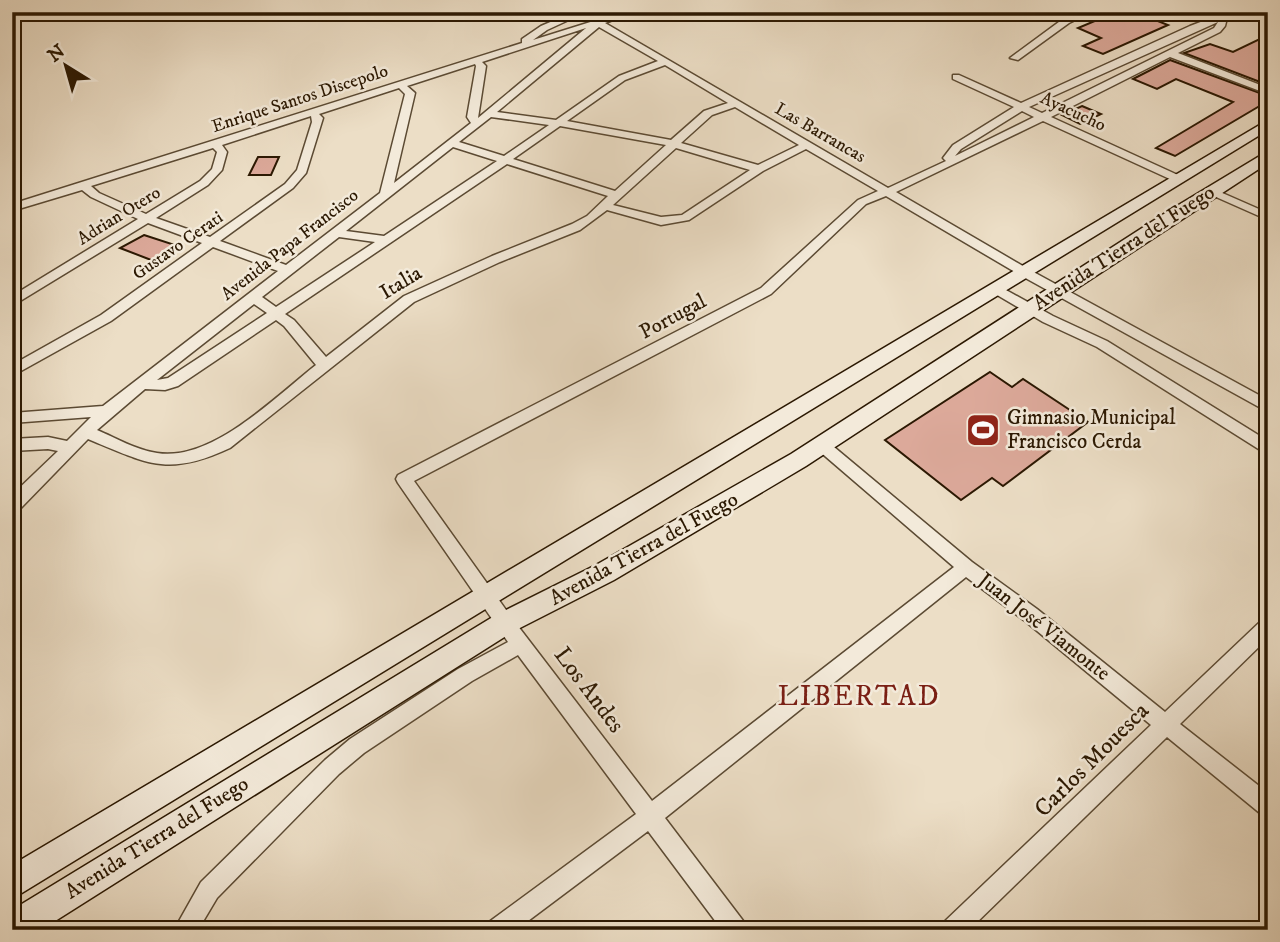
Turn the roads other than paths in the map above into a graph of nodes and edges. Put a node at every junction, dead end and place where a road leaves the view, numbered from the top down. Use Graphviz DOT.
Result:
graph roads {
  1 [pos="582,12"];
  2 [pos="614,12"];
  3 [pos="629,12"];
  4 [pos="1088,12"];
  5 [pos="1205,12"];
  6 [pos="1236,12"];
  7 [pos="1223,19"];
  8 [pos="599,23"];
  9 [pos="514,49"];
  10 [pos="1169,53"];
  11 [pos="1015,58"];
  12 [pos="477,61"];
  13 [pos="664,62"];
  14 [pos="956,77"];
  15 [pos="400,84"];
  16 [pos="1268,91"];
  17 [pos="734,104"];
  18 [pos="1021,107"];
  19 [pos="313,113"];
  20 [pos="489,114"];
  21 [pos="1040,116"];
  22 [pos="559,123"];
  23 [pos="476,124"];
  24 [pos="1268,124"];
  25 [pos="216,144"];
  26 [pos="451,144"];
  27 [pos="806,145"];
  28 [pos="672,146"];
  29 [pos="1268,156"];
  30 [pos="505,160"];
  31 [pos="942,166"];
  32 [pos="759,169"];
  33 [pos="1176,178"];
  34 [pos="83,186"];
  35 [pos="1211,191"];
  36 [pos="886,192"];
  37 [pos="385,195"];
  38 [pos="616,195"];
  39 [pos="604,206"];
  40 [pos="12,208"];
  41 [pos="1268,217"];
  42 [pos="148,219"];
  43 [pos="336,233"];
  44 [pos="386,240"];
  45 [pos="215,242"];
  46 [pos="287,270"];
  47 [pos="1024,272"];
  48 [pos="997,289"];
  49 [pos="1060,291"];
  50 [pos="253,297"];
  51 [pos="12,302"];
  52 [pos="1032,309"];
  53 [pos="276,313"];
  54 [pos="325,366"];
  55 [pos="12,371"];
  56 [pos="142,384"];
  57 [pos="1268,407"];
  58 [pos="107,411"];
  59 [pos="12,418"];
  60 [pos="87,432"];
  61 [pos="12,445"];
  62 [pos="823,446"];
  63 [pos="72,448"];
  64 [pos="1268,449"];
  65 [pos="404,479"];
  66 [pos="12,506"];
  67 [pos="966,567"];
  68 [pos="486,596"];
  69 [pos="1268,626"];
  70 [pos="513,633"];
  71 [pos="1166,723"];
  72 [pos="1268,807"];
  73 [pos="650,816"];
  74 [pos="12,883"];
  75 [pos="12,929"];
  76 [pos="185,930"];
  77 [pos="497,930"];
  78 [pos="736,930"];
  79 [pos="952,930"];
  1 -- 9 [label="street"];
  2 -- 8 [label="street, Avenida Papa Francisco"];
  3 -- 8 [label="street, Enrique Santos Discepolo"];
  4 -- 11 [label="street"];
  5 -- 7 [label="street"];
  6 -- 7 [label="street, Portugal"];
  7 -- 10 [label="street, Portugal"];
  7 -- 18 [label="street, Portugal"];
  8 -- 9 [label="street, Enrique Santos Discepolo"];
  8 -- 13 [label="street, Las Barrancas"];
  8 -- 20 [label="street, Avenida Papa Francisco"];
  9 -- 12 [label="street, Enrique Santos Discepolo"];
  10 -- 16 [label="street"];
  10 -- 21 [label="street, Portugal"];
  12 -- 15 [label="street, Enrique Santos Discepolo"];
  12 -- 23 [label="street"];
  13 -- 17 [label="street, Las Barrancas"];
  13 -- 22 [label="street"];
  14 -- 18 [label="street, Ayacucho"];
  15 -- 19 [label="street, Enrique Santos Discepolo"];
  15 -- 37 [label="street"];
  17 -- 27 [label="street, Las Barrancas"];
  17 -- 28 [label="street, Italia"];
  18 -- 21 [label="street, Ayacucho"];
  18 -- 31 [label="street, Portugal"];
  19 -- 25 [label="street, Enrique Santos Discepolo"];
  19 -- 45 [label="street, Gustavo Cerati"];
  20 -- 22 [label="street"];
  20 -- 23 [label="street, Avenida Papa Francisco"];
  21 -- 31 [label="street, Portugal"];
  21 -- 33 [label="street, Ayacucho"];
  22 -- 28 [label="street"];
  22 -- 30 [label="street"];
  23 -- 26 [label="street, Avenida Papa Francisco"];
  24 -- 33 [label="street, Avenida Tierra del Fuego"];
  25 -- 34 [label="street, Enrique Santos Discepolo"];
  25 -- 42 [label="street, Adrian Otero"];
  26 -- 30 [label="street"];
  26 -- 37 [label="street, Avenida Papa Francisco"];
  27 -- 32 [label="street"];
  27 -- 36 [label="street, Las Barrancas"];
  28 -- 32 [label="street"];
  28 -- 38 [label="street, Italia"];
  29 -- 35 [label="street, Avenida Tierra del Fuego"];
  30 -- 38 [label="street"];
  30 -- 44 [label="street"];
  31 -- 36 [label="street, Portugal"];
  32 -- 39 [label="street"];
  33 -- 47 [label="street, Avenida Tierra del Fuego"];
  34 -- 40 [label="street, Enrique Santos Discepolo"];
  34 -- 42 [label="street"];
  35 -- 41 [label="street"];
  35 -- 49 [label="street, Avenida Tierra del Fuego"];
  36 -- 47 [label="street, Las Barrancas"];
  36 -- 65 [label="street, Portugal"];
  37 -- 43 [label="street, Avenida Papa Francisco"];
  38 -- 39 [label="street, Italia"];
  39 -- 54 [label="street, Italia"];
  42 -- 45 [label="street"];
  42 -- 51 [label="street, Adrian Otero"];
  43 -- 44 [label="street"];
  43 -- 46 [label="street, Avenida Papa Francisco"];
  44 -- 53 [label="street"];
  45 -- 46 [label="street"];
  45 -- 55 [label="street, Gustavo Cerati"];
  46 -- 50 [label="street, Avenida Papa Francisco"];
  47 -- 48 [label="street, Avenida Tierra del Fuego"];
  47 -- 49 [label="street, Las Barrancas"];
  48 -- 52 [label="street"];
  48 -- 68 [label="street, Avenida Tierra del Fuego"];
  49 -- 52 [label="street, Avenida Tierra del Fuego"];
  49 -- 57 [label="street, Las Barrancas"];
  50 -- 53 [label="street"];
  50 -- 56 [label="street, Avenida Papa Francisco"];
  52 -- 62 [label="street, Avenida Tierra del Fuego"];
  52 -- 64 [label="street"];
  53 -- 54 [label="street"];
  53 -- 56 [label="street"];
  54 -- 60 [label="street, Italia"];
  56 -- 58 [label="street, Avenida Papa Francisco"];
  58 -- 59 [label="street"];
  58 -- 60 [label="street, Avenida Papa Francisco"];
  60 -- 63 [label="street, Avenida Papa Francisco"];
  61 -- 63 [label="street"];
  62 -- 67 [label="street, Juan José Viamonte"];
  62 -- 70 [label="street, Avenida Tierra del Fuego"];
  63 -- 66 [label="street, Avenida Papa Francisco"];
  65 -- 68 [label="street, Los Andes"];
  67 -- 71 [label="street, Juan José Viamonte"];
  67 -- 73 [label="street"];
  68 -- 70 [label="street, Los Andes"];
  68 -- 74 [label="street, Avenida Tierra del Fuego"];
  69 -- 71 [label="street, Carlos Mouesca"];
  70 -- 73 [label="street, Los Andes"];
  70 -- 75 [label="street, Avenida Tierra del Fuego"];
  70 -- 76 [label="street"];
  71 -- 72 [label="street, Juan José Viamonte"];
  71 -- 79 [label="street, Carlos Mouesca"];
  73 -- 77 [label="street"];
  73 -- 78 [label="street, Los Andes"];
}
